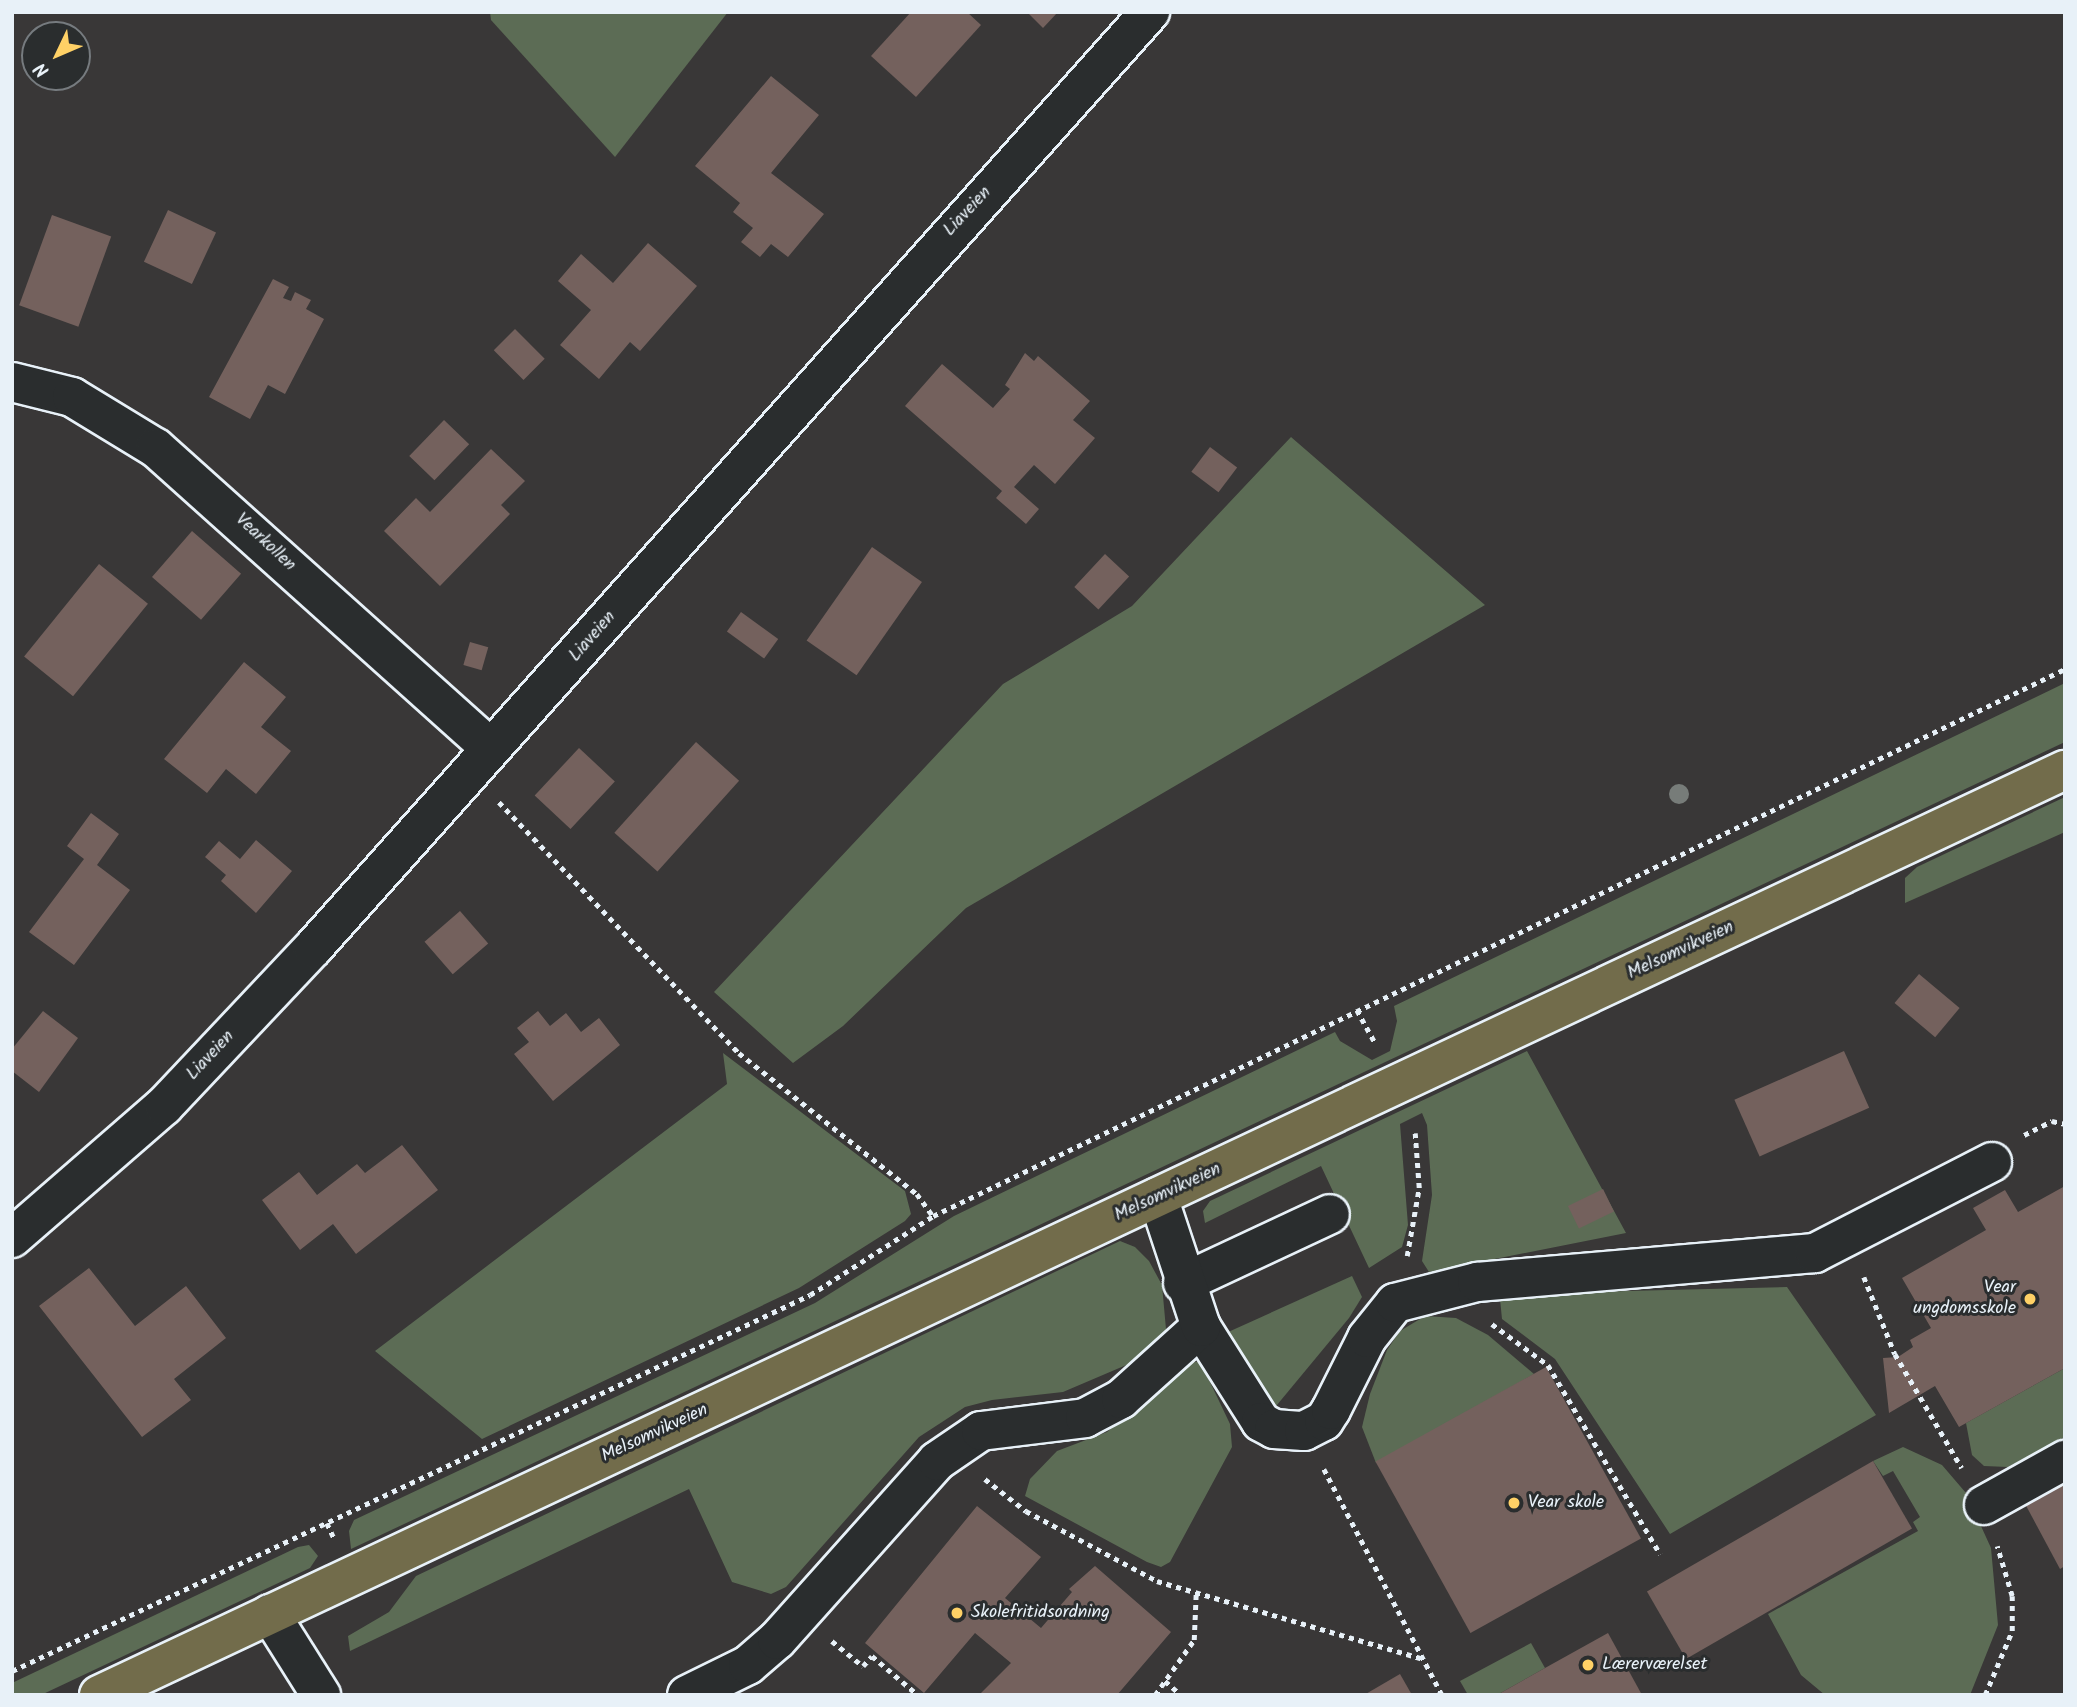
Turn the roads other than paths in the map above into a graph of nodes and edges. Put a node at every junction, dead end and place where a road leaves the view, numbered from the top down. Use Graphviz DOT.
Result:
graph roads {
  1 [pos="1150,12"];
  2 [pos="12,382"];
  3 [pos="480,760"];
  4 [pos="2065,770"];
  5 [pos="1992,1161"];
  6 [pos="1158,1197"];
  7 [pos="1331,1214"];
  8 [pos="12,1238"];
  9 [pos="1183,1283"];
  10 [pos="1201,1327"];
  11 [pos="2065,1460"];
  12 [pos="1984,1505"];
  13 [pos="270,1614"];
  14 [pos="99,1695"];
  15 [pos="321,1695"];
  16 [pos="687,1695"];
  1 -- 3 [label="street, Liaveien"];
  2 -- 3 [label="street, Vearkollen"];
  3 -- 8 [label="street, Liaveien"];
  4 -- 6 [label="main road, Melsomvikveien"];
  5 -- 10 [label="street"];
  6 -- 9 [label="street"];
  6 -- 13 [label="main road, Melsomvikveien"];
  7 -- 9 [label="street"];
  9 -- 10 [label="street"];
  10 -- 16 [label="street"];
  11 -- 12 [label="street"];
  13 -- 14 [label="main road, Melsomvikveien"];
  13 -- 15 [label="street"];
}
